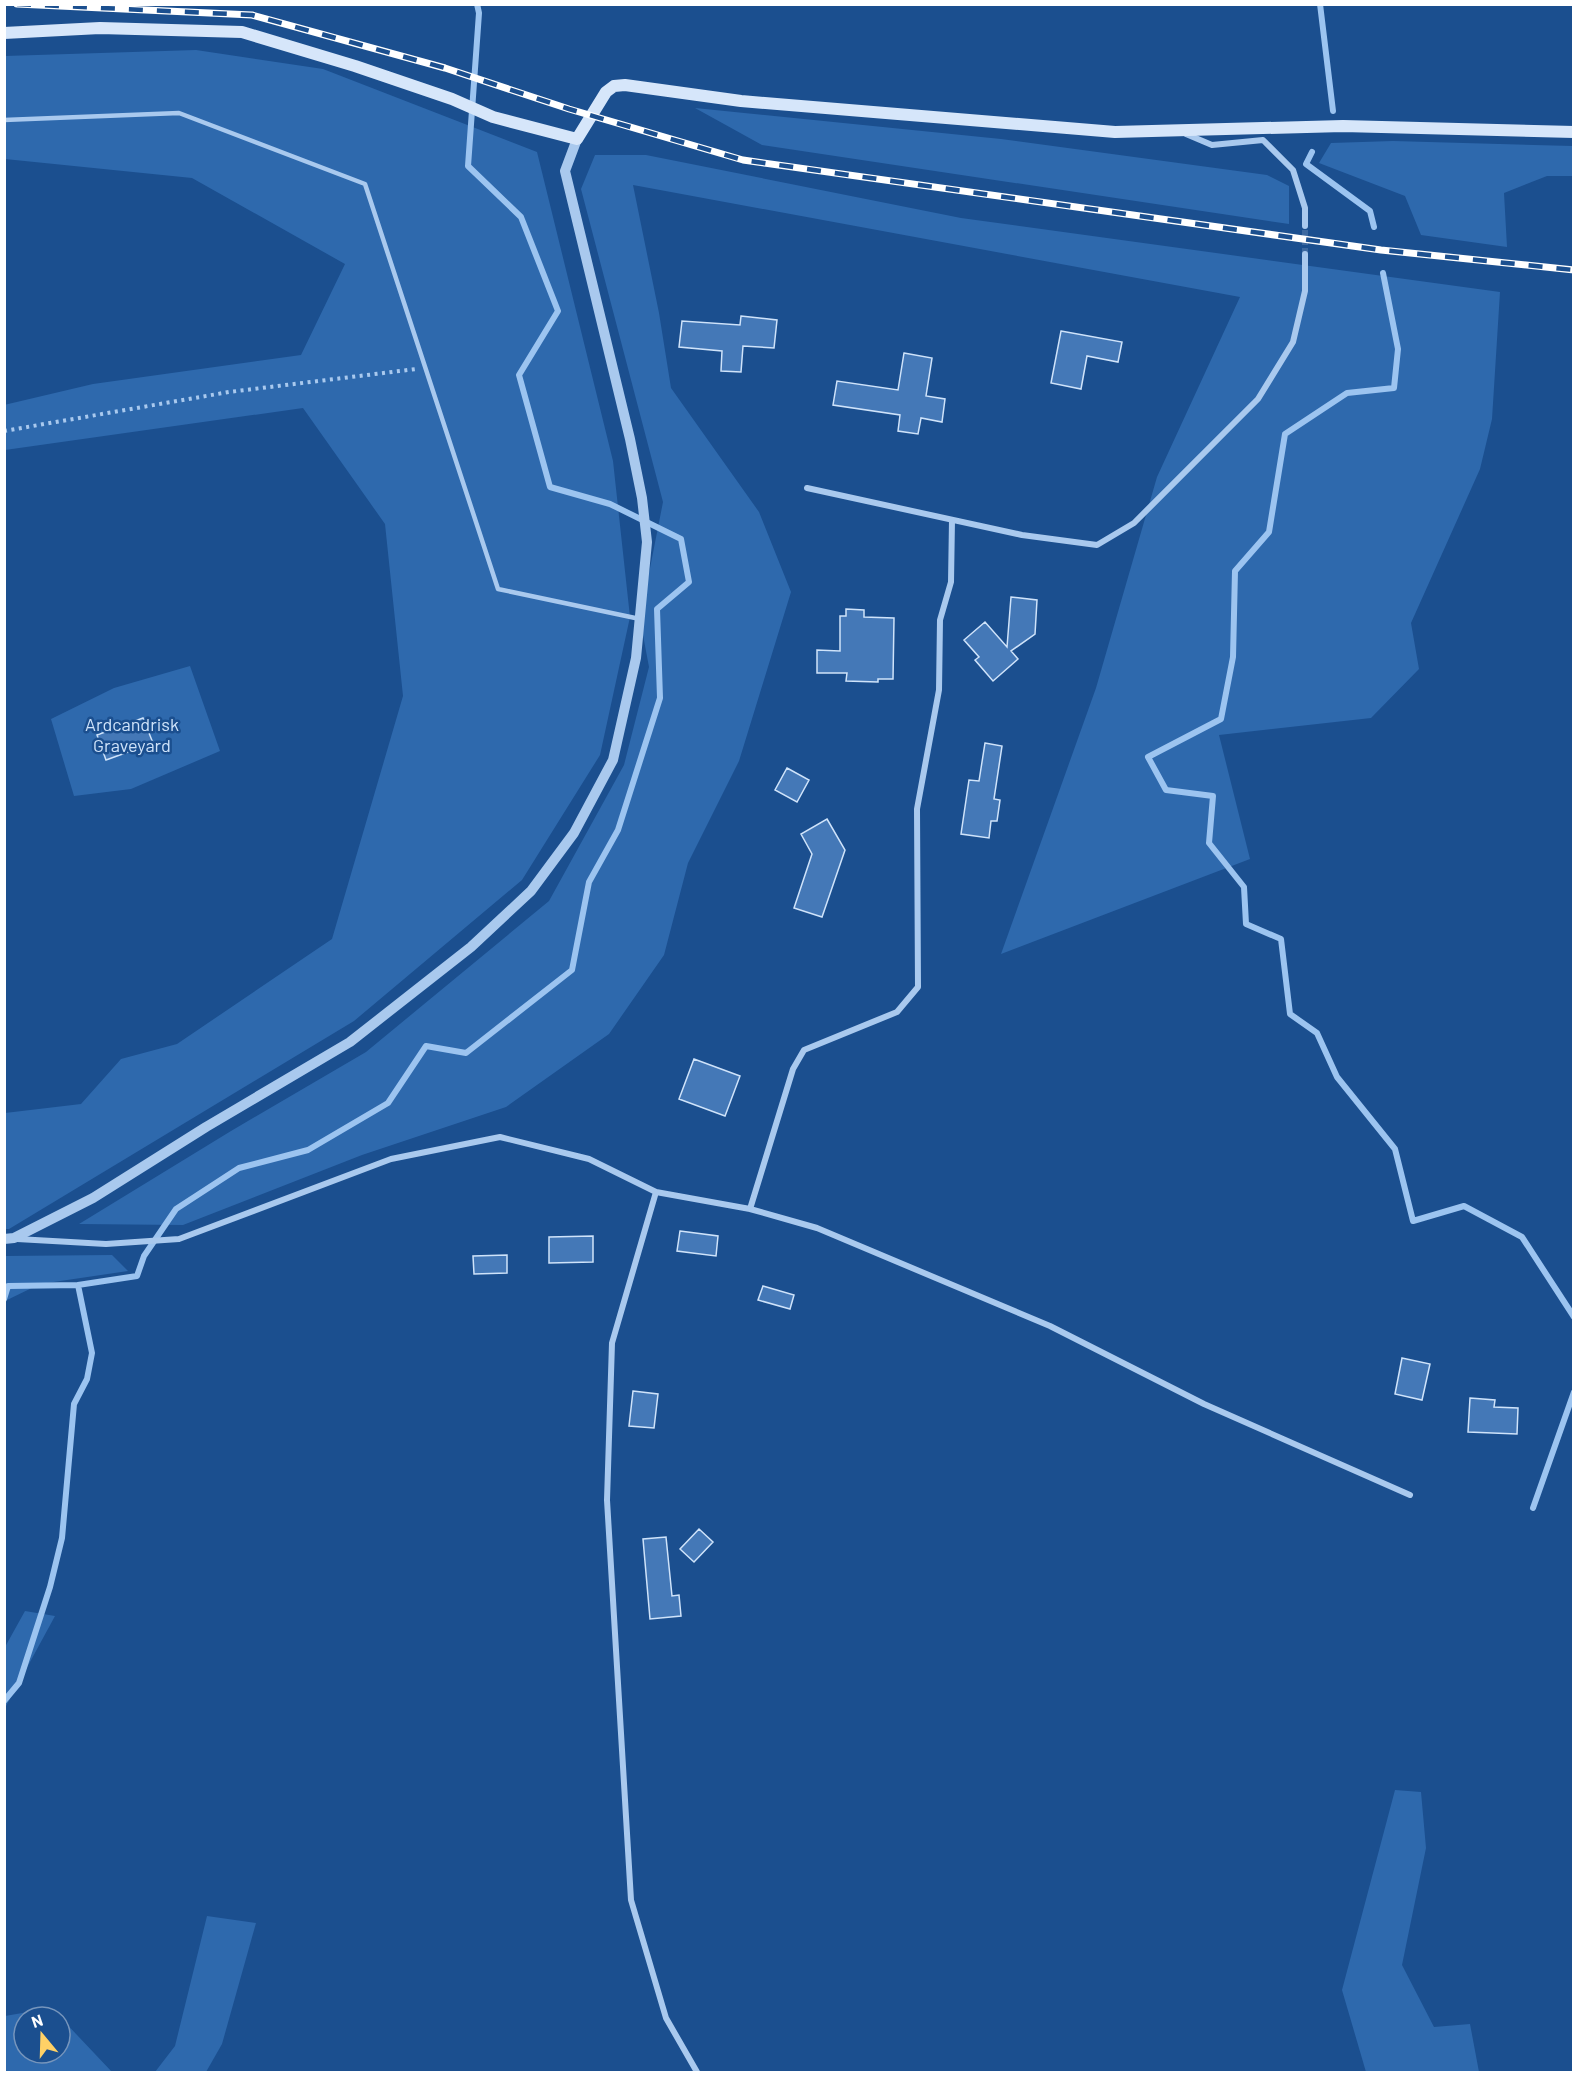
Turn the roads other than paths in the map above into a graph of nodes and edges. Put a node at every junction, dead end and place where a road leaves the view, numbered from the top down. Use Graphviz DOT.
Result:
graph roads {
  1 [pos="4,33"];
  2 [pos="4,120"];
  3 [pos="1179,130"];
  4 [pos="1574,132"];
  5 [pos="577,139"];
  6 [pos="1305,226"];
  7 [pos="1305,254"];
  8 [pos="807,488"];
  9 [pos="952,520"];
  10 [pos="640,620"];
  11 [pos="656,1192"];
  12 [pos="750,1209"];
  13 [pos="9,1239"];
  14 [pos="1410,1495"];
  15 [pos="698,2073"];
  1 -- 5 [label="main road"];
  2 -- 10 [label="lane"];
  3 -- 4 [label="main road"];
  3 -- 5 [label="main road"];
  3 -- 6 [label="street"];
  5 -- 10 [label="street"];
  7 -- 9 [label="street"];
  8 -- 9 [label="street"];
  9 -- 12 [label="street"];
  10 -- 13 [label="street"];
  11 -- 12 [label="street"];
  11 -- 13 [label="street"];
  11 -- 15 [label="street"];
  12 -- 14 [label="street"];
}
